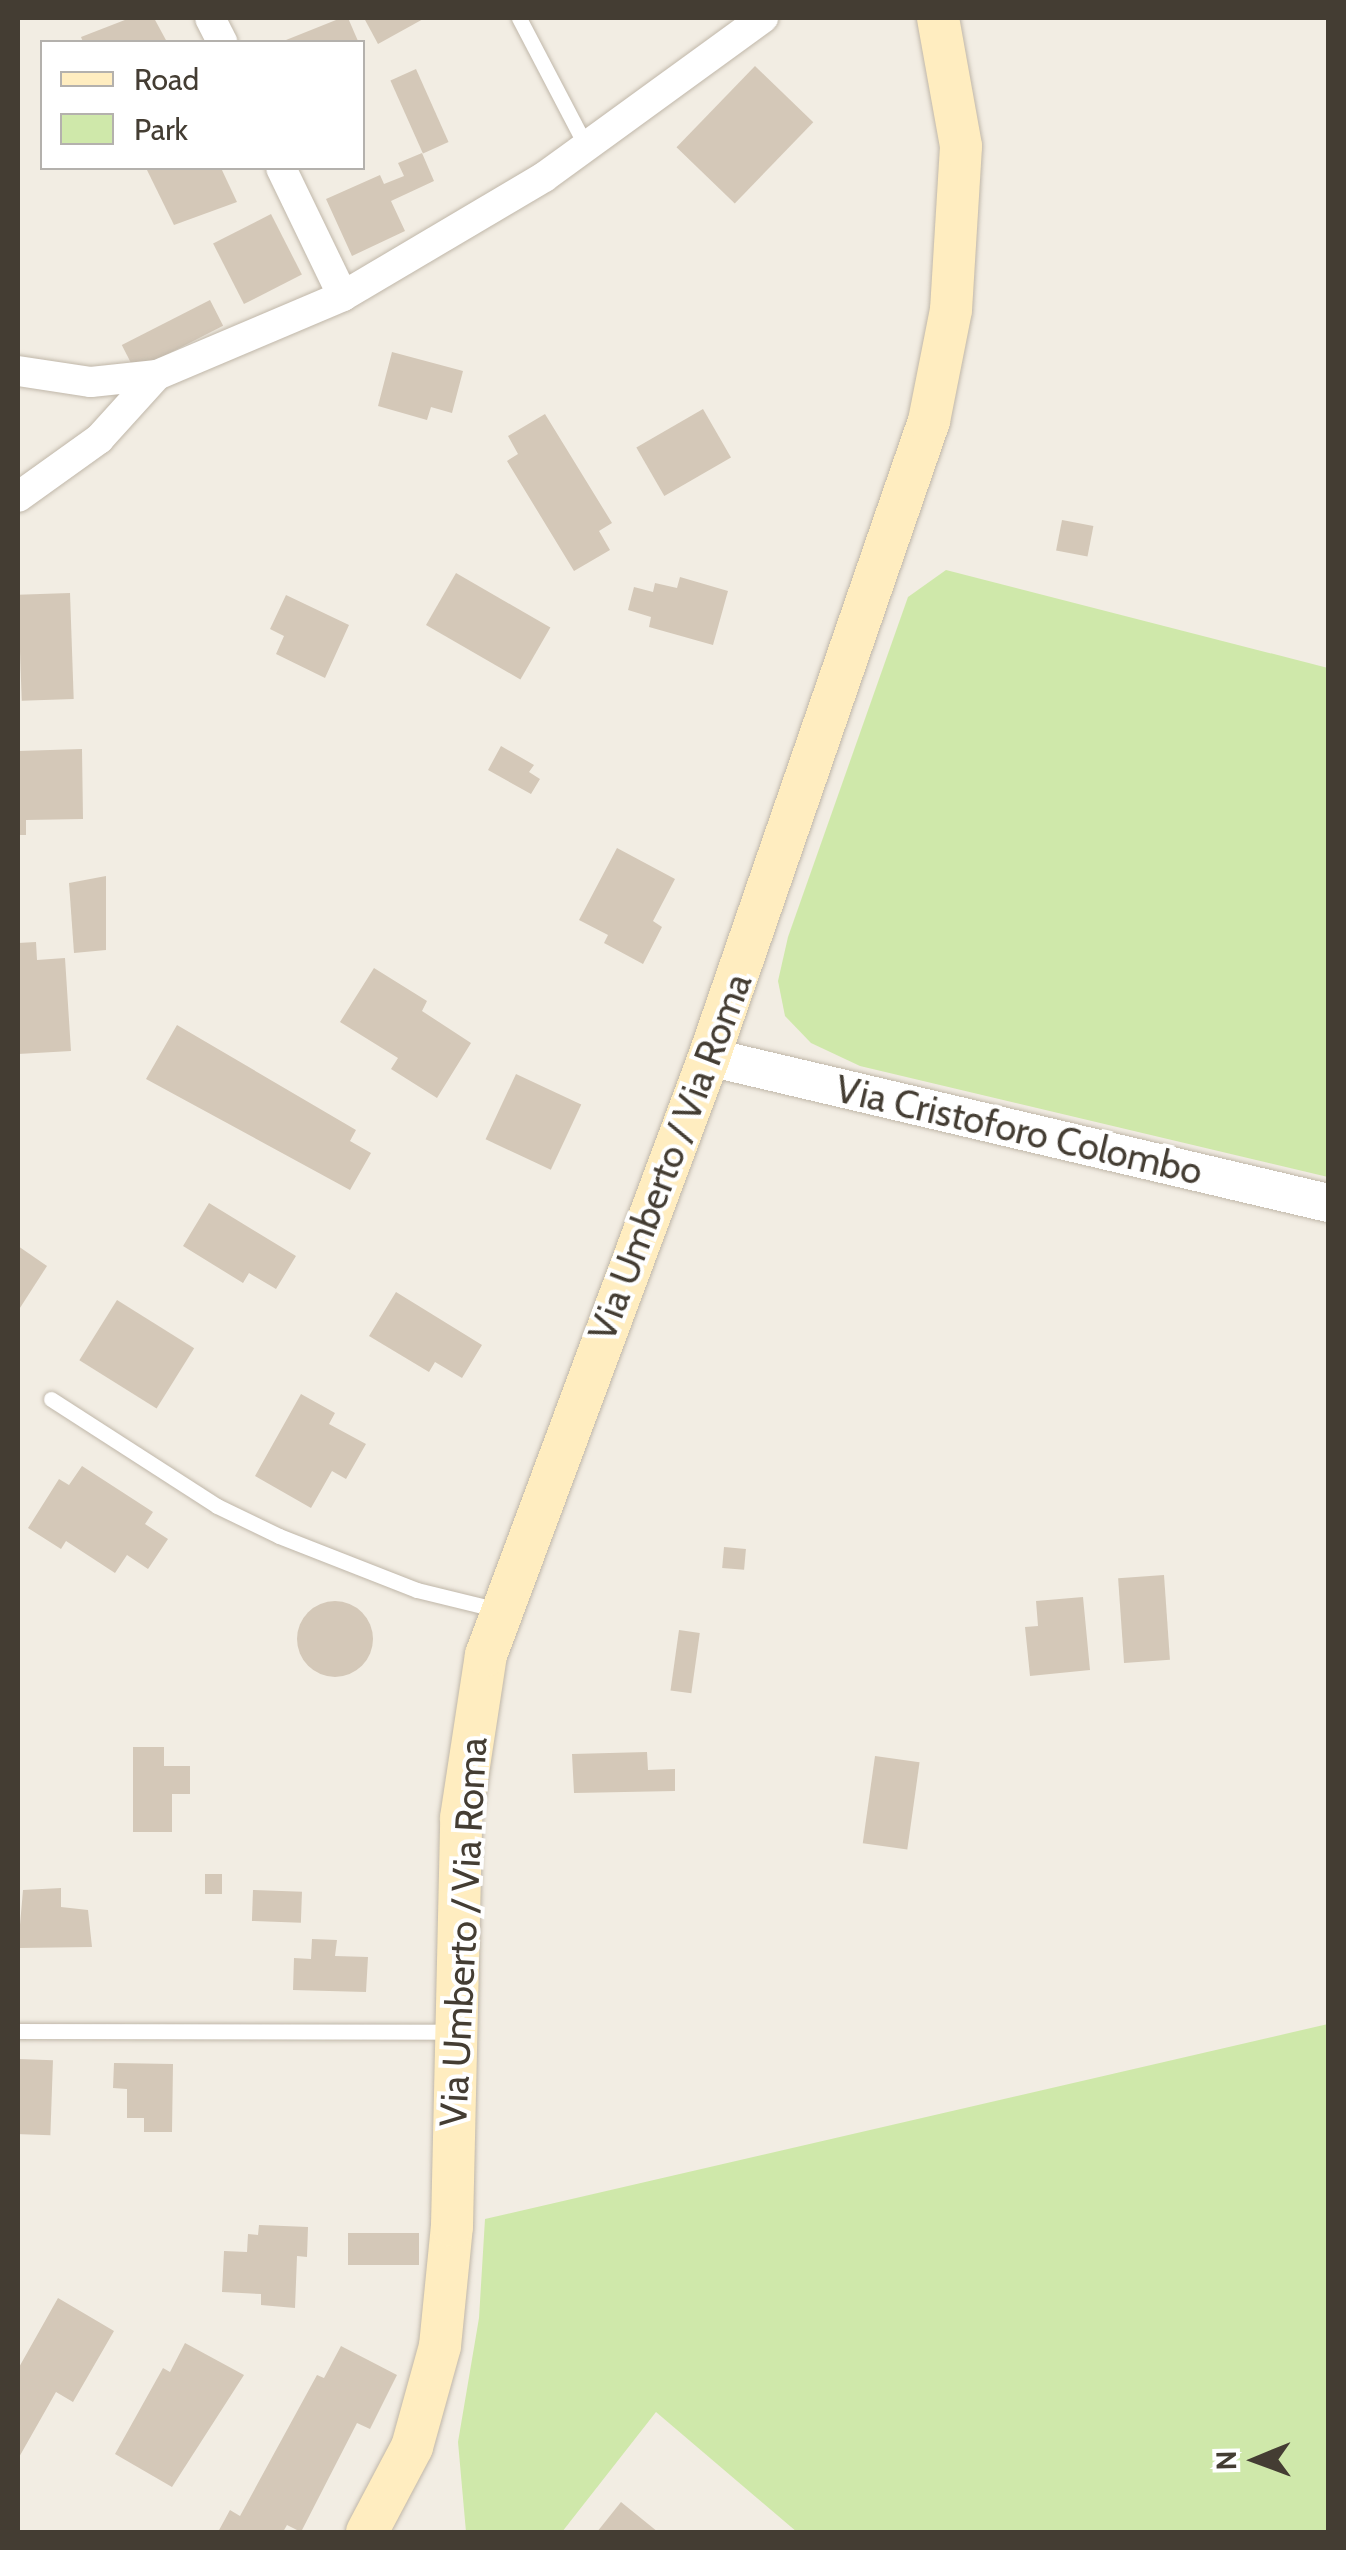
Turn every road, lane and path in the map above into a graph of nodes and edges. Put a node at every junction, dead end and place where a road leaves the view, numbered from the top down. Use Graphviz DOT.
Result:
graph roads {
  1 [pos="519,18"];
  2 [pos="763,18"];
  3 [pos="938,18"];
  4 [pos="586,146"];
  5 [pos="283,170"];
  6 [pos="343,296"];
  7 [pos="18,371"];
  8 [pos="157,376"];
  9 [pos="18,498"];
  10 [pos="709,1057"];
  11 [pos="1328,1203"];
  12 [pos="52,1399"];
  13 [pos="499,1610"];
  14 [pos="18,2031"];
  15 [pos="454,2032"];
  16 [pos="378,2525"];
  1 -- 4 [label="lane"];
  2 -- 4 [label="street"];
  3 -- 10 [label="main road, Via Umberto / Via Roma"];
  4 -- 6 [label="street"];
  5 -- 6 [label="street"];
  6 -- 8 [label="street"];
  7 -- 8 [label="street"];
  8 -- 9 [label="street"];
  10 -- 11 [label="street, Via Cristoforo Colombo"];
  10 -- 13 [label="main road, Via Umberto / Via Roma"];
  12 -- 13 [label="lane"];
  13 -- 15 [label="main road, Via Umberto / Via Roma"];
  14 -- 15 [label="lane"];
  15 -- 16 [label="main road, Via Umberto / Via Roma"];
}
